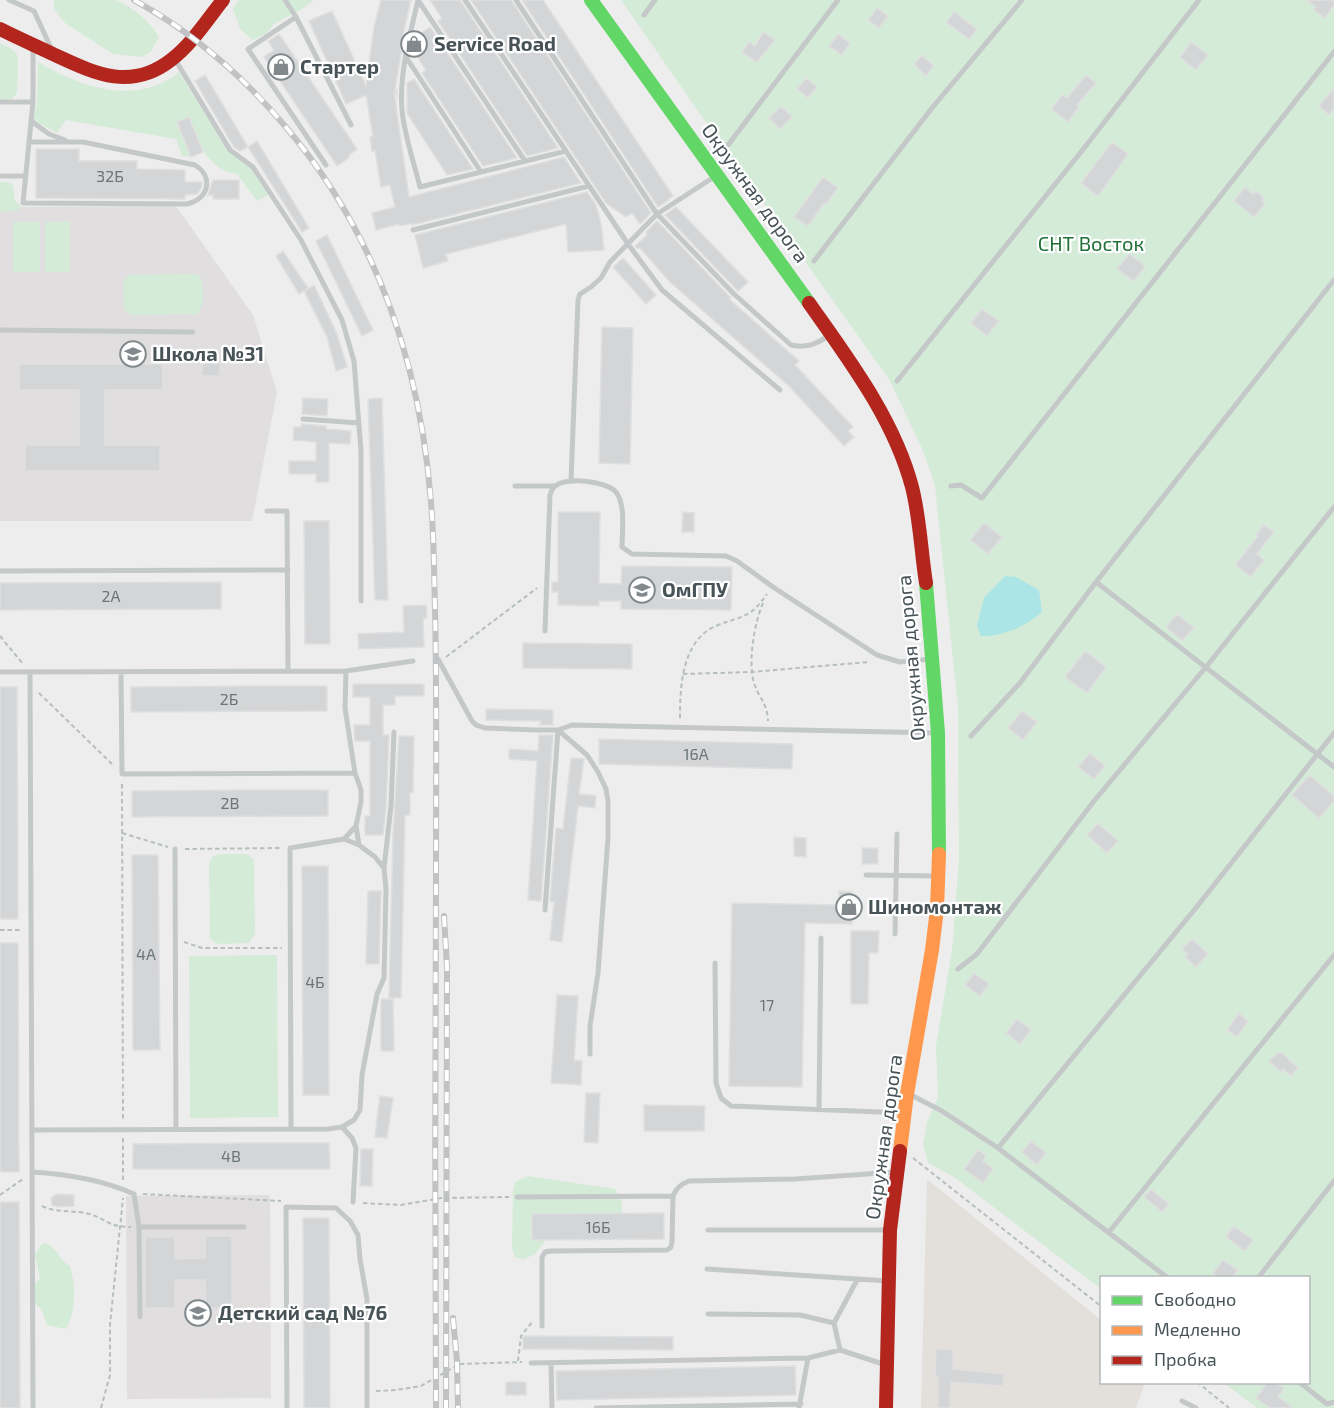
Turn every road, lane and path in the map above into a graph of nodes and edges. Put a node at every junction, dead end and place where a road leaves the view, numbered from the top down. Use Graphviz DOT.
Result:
graph roads {
  1 [pos="9,0"];
  2 [pos="223,0"];
  3 [pos="285,0"];
  4 [pos="418,0"];
  5 [pos="465,0"];
  6 [pos="516,0"];
  7 [pos="591,0"];
  8 [pos="655,0"];
  9 [pos="838,0"];
  10 [pos="1022,0"];
  11 [pos="1199,0"];
  12 [pos="644,15"];
  13 [pos="296,17"];
  14 [pos="0,29"];
  15 [pos="33,46"];
  16 [pos="1334,52"];
  17 [pos="54,55"];
  18 [pos="174,57"];
  19 [pos="406,57"];
  20 [pos="0,102"];
  21 [pos="33,102"];
  22 [pos="30,121"];
  23 [pos="351,125"];
  24 [pos="30,142"];
  25 [pos="77,142"];
  26 [pos="728,145"];
  27 [pos="566,151"];
  28 [pos="525,161"];
  29 [pos="326,165"];
  30 [pos="481,172"];
  31 [pos="718,174"];
  32 [pos="0,176"];
  33 [pos="24,176"];
  34 [pos="589,186"];
  35 [pos="657,214"];
  36 [pos="413,230"];
  37 [pos="628,244"];
  38 [pos="814,261"];
  39 [pos="1334,280"];
  40 [pos="0,330"];
  41 [pos="194,332"];
  42 [pos="832,335"];
  43 [pos="897,381"];
  44 [pos="780,390"];
  45 [pos="303,419"];
  46 [pos="359,423"];
  47 [pos="571,481"];
  48 [pos="515,486"];
  49 [pos="555,486"];
  50 [pos="951,486"];
  51 [pos="1334,507"];
  52 [pos="267,511"];
  53 [pos="288,570"];
  54 [pos="0,571"];
  55 [pos="546,580"];
  56 [pos="1096,582"];
  57 [pos="773,587"];
  58 [pos="764,598"];
  59 [pos="362,601"];
  60 [pos="545,631"];
  61 [pos="0,636"];
  62 [pos="438,659"];
  63 [pos="933,659"];
  64 [pos="889,660"];
  65 [pos="413,661"];
  66 [pos="1206,667"];
  67 [pos="288,671"];
  68 [pos="346,671"];
  69 [pos="0,672"];
  70 [pos="30,672"];
  71 [pos="121,672"];
  72 [pos="751,672"];
  73 [pos="683,674"];
  74 [pos="30,685"];
  75 [pos="680,727"];
  76 [pos="769,729"];
  77 [pos="558,730"];
  78 [pos="394,732"];
  79 [pos="938,733"];
  80 [pos="1334,733"];
  81 [pos="971,736"];
  82 [pos="1317,754"];
  83 [pos="1334,767"];
  84 [pos="354,773"];
  85 [pos="122,774"];
  86 [pos="356,826"];
  87 [pos="122,833"];
  88 [pos="897,834"];
  89 [pos="344,839"];
  90 [pos="359,845"];
  91 [pos="290,848"];
  92 [pos="175,849"];
  93 [pos="384,868"];
  94 [pos="866,875"];
  95 [pos="896,876"];
  96 [pos="939,876"];
  97 [pos="545,910"];
  98 [pos="0,930"];
  99 [pos="31,930"];
  100 [pos="895,934"];
  101 [pos="821,938"];
  102 [pos="176,939"];
  103 [pos="291,948"];
  104 [pos="1334,955"];
  105 [pos="715,963"];
  106 [pos="958,969"];
  107 [pos="590,1054"];
  108 [pos="907,1094"];
  109 [pos="819,1110"];
  110 [pos="905,1113"];
  111 [pos="342,1127"];
  112 [pos="291,1129"];
  113 [pos="32,1130"];
  114 [pos="123,1130"];
  115 [pos="177,1130"];
  116 [pos="900,1147"];
  117 [pos="998,1148"];
  118 [pos="32,1172"];
  119 [pos="897,1172"];
  120 [pos="1334,1180"];
  121 [pos="123,1189"];
  122 [pos="134,1194"];
  123 [pos="0,1195"];
  124 [pos="673,1196"];
  125 [pos="518,1197"];
  126 [pos="279,1199"];
  127 [pos="289,1199"];
  128 [pos="33,1201"];
  129 [pos="353,1202"];
  130 [pos="286,1207"];
  131 [pos="119,1227"];
  132 [pos="139,1227"];
  133 [pos="244,1227"];
  134 [pos="708,1230"];
  135 [pos="890,1230"];
  136 [pos="1109,1232"];
  137 [pos="707,1269"];
  138 [pos="1165,1276"];
  139 [pos="1260,1276"];
  140 [pos="857,1280"];
  141 [pos="888,1281"];
  142 [pos="1100,1306"];
  143 [pos="708,1314"];
  144 [pos="542,1315"];
  145 [pos="140,1317"];
  146 [pos="834,1323"];
  147 [pos="542,1326"];
  148 [pos="840,1350"];
  149 [pos="808,1358"];
  150 [pos="518,1361"];
  151 [pos="531,1363"];
  152 [pos="551,1363"];
  153 [pos="886,1365"];
  154 [pos="1198,1384"];
  155 [pos="1300,1384"];
  156 [pos="367,1391"];
  157 [pos="1182,1401"];
  158 [pos="1334,1402"];
  159 [pos="800,1406"];
  160 [pos="33,1408"];
  161 [pos="101,1408"];
  162 [pos="287,1408"];
  163 [pos="367,1408"];
  164 [pos="552,1408"];
  165 [pos="596,1408"];
  166 [pos="886,1408"];
  167 [pos="1196,1408"];
  168 [pos="1229,1408"];
  1 -- 17 [label="lane"];
  2 -- 18 [label="main road"];
  3 -- 13 [label="lane"];
  4 -- 19 [label="lane"];
  4 -- 28 [label="lane"];
  5 -- 27 [label="lane"];
  6 -- 35 [label="lane"];
  7 -- 31 [label="main road, Окружная дорога"];
  8 -- 12 [label="lane"];
  9 -- 26 [label="lane"];
  10 -- 38 [label="lane"];
  11 -- 43 [label="lane"];
  13 -- 23 [label="lane"];
  13 -- 29 [label="lane"];
  14 -- 15 [label="main road"];
  15 -- 17 [label="main road"];
  15 -- 21 [label="lane"];
  16 -- 50 [label="lane"];
  17 -- 18 [label="main road"];
  18 -- 46 [label="lane"];
  19 -- 30 [label="lane"];
  19 -- 30 [label="lane"];
  20 -- 21 [label="lane"];
  21 -- 22 [label="lane"];
  22 -- 24 [label="lane"];
  22 -- 25 [label="lane"];
  24 -- 25 [label="lane"];
  24 -- 33 [label="lane"];
  25 -- 33 [label="lane"];
  27 -- 28 [label="lane"];
  27 -- 34 [label="lane"];
  28 -- 30 [label="lane"];
  31 -- 35 [label="lane"];
  31 -- 42 [label="main road, Окружная дорога"];
  32 -- 33 [label="lane"];
  34 -- 36 [label="lane"];
  34 -- 37 [label="lane"];
  35 -- 37 [label="lane"];
  35 -- 42 [label="lane"];
  37 -- 44 [label="lane"];
  37 -- 47 [label="lane"];
  39 -- 56 [label="lane"];
  40 -- 41 [label="lane"];
  42 -- 63 [label="main road, Окружная дорога"];
  45 -- 46 [label="lane"];
  46 -- 59 [label="lane"];
  47 -- 49 [label="lane"];
  47 -- 57 [label="lane"];
  48 -- 49 [label="lane"];
  49 -- 55 [label="lane"];
  51 -- 66 [label="lane"];
  52 -- 53 [label="lane"];
  53 -- 54 [label="lane"];
  53 -- 67 [label="lane"];
  55 -- 60 [label="lane"];
  55 -- 62 [label="path"];
  56 -- 66 [label="lane"];
  56 -- 81 [label="lane"];
  57 -- 58 [label="path"];
  57 -- 64 [label="lane"];
  58 -- 72 [label="path"];
  58 -- 73 [label="path"];
  61 -- 70 [label="path"];
  62 -- 77 [label="lane"];
  63 -- 64 [label="lane"];
  63 -- 79 [label="main road, Окружная дорога"];
  64 -- 72 [label="path"];
  65 -- 68 [label="lane"];
  66 -- 82 [label="lane"];
  66 -- 106 [label="lane"];
  67 -- 68 [label="lane"];
  67 -- 71 [label="lane"];
  68 -- 84 [label="lane"];
  69 -- 70 [label="lane"];
  70 -- 71 [label="lane"];
  70 -- 74 [label="lane"];
  71 -- 85 [label="lane"];
  72 -- 73 [label="path"];
  72 -- 76 [label="path"];
  73 -- 75 [label="path"];
  74 -- 85 [label="path"];
  74 -- 99 [label="lane"];
  75 -- 76 [label="lane"];
  75 -- 77 [label="lane"];
  76 -- 79 [label="lane"];
  77 -- 97 [label="lane"];
  77 -- 107 [label="lane"];
  78 -- 93 [label="lane"];
  79 -- 96 [label="main road, Окружная дорога"];
  80 -- 82 [label="lane"];
  82 -- 83 [label="lane"];
  82 -- 117 [label="lane"];
  84 -- 85 [label="lane"];
  84 -- 86 [label="lane"];
  85 -- 87 [label="path"];
  86 -- 89 [label="lane"];
  86 -- 90 [label="lane"];
  87 -- 92 [label="path"];
  87 -- 114 [label="path"];
  88 -- 95 [label="lane"];
  89 -- 90 [label="lane"];
  89 -- 91 [label="lane"];
  90 -- 93 [label="lane"];
  91 -- 92 [label="path"];
  91 -- 103 [label="lane"];
  92 -- 102 [label="lane"];
  93 -- 111 [label="lane"];
  94 -- 95 [label="lane"];
  95 -- 96 [label="lane"];
  95 -- 100 [label="lane"];
  96 -- 108 [label="main road, Окружная дорога"];
  98 -- 99 [label="path"];
  99 -- 113 [label="lane"];
  101 -- 109 [label="lane"];
  102 -- 103 [label="path"];
  102 -- 115 [label="lane"];
  103 -- 112 [label="lane"];
  104 -- 136 [label="lane"];
  105 -- 109 [label="lane"];
  108 -- 110 [label="main road, Окружная дорога"];
  108 -- 117 [label="lane"];
  109 -- 110 [label="lane"];
  110 -- 116 [label="main road, Окружная дорога"];
  111 -- 112 [label="lane"];
  111 -- 129 [label="lane"];
  112 -- 115 [label="lane"];
  113 -- 114 [label="lane"];
  113 -- 118 [label="lane"];
  114 -- 115 [label="lane"];
  114 -- 121 [label="path"];
  116 -- 119 [label="main road, Окружная дорога"];
  116 -- 142 [label="path"];
  117 -- 136 [label="lane"];
  118 -- 121 [label="lane"];
  118 -- 123 [label="path"];
  118 -- 128 [label="lane"];
  119 -- 124 [label="lane"];
  119 -- 135 [label="main road, Окружная дорога"];
  120 -- 139 [label="lane"];
  121 -- 122 [label="lane"];
  121 -- 131 [label="path"];
  122 -- 126 [label="path"];
  122 -- 132 [label="lane"];
  124 -- 125 [label="lane"];
  124 -- 144 [label="lane"];
  125 -- 129 [label="path"];
  126 -- 127 [label="path"];
  126 -- 130 [label="path"];
  128 -- 131 [label="path"];
  128 -- 160 [label="lane"];
  130 -- 156 [label="lane"];
  130 -- 162 [label="lane"];
  131 -- 132 [label="path"];
  131 -- 161 [label="path"];
  132 -- 133 [label="lane"];
  132 -- 145 [label="lane"];
  134 -- 135 [label="lane"];
  135 -- 141 [label="main road, Окружная дорога"];
  136 -- 138 [label="lane"];
  137 -- 140 [label="lane"];
  140 -- 141 [label="lane"];
  140 -- 146 [label="lane"];
  141 -- 153 [label="main road, Окружная дорога"];
  143 -- 146 [label="lane"];
  144 -- 147 [label="lane"];
  144 -- 150 [label="path"];
  146 -- 148 [label="lane"];
  148 -- 149 [label="lane"];
  148 -- 153 [label="lane"];
  149 -- 152 [label="lane"];
  149 -- 159 [label="lane"];
  150 -- 151 [label="path"];
  150 -- 156 [label="path"];
  151 -- 152 [label="lane"];
  152 -- 164 [label="lane"];
  153 -- 166 [label="main road, Окружная дорога"];
  154 -- 168 [label="path"];
  155 -- 158 [label="lane"];
  156 -- 163 [label="lane"];
  157 -- 167 [label="lane"];
  159 -- 165 [label="lane"];
}
